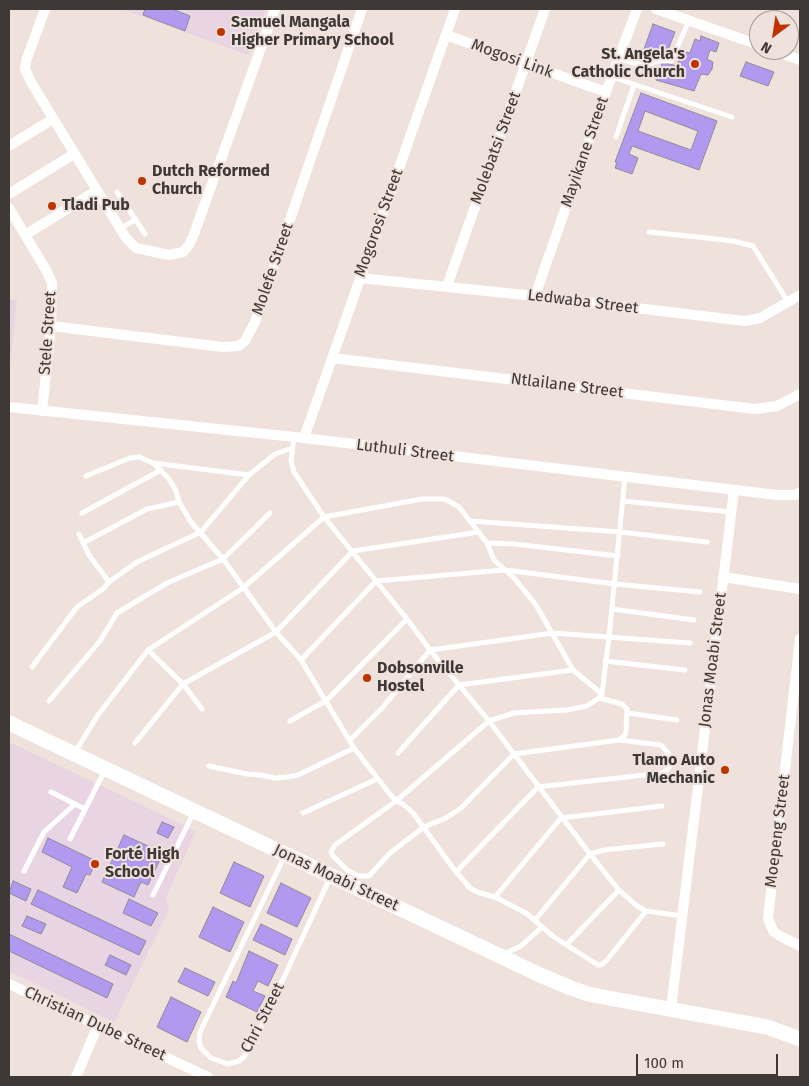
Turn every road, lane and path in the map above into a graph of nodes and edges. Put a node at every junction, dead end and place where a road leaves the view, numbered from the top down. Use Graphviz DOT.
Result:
graph roads {
  1 [pos="45,9"];
  2 [pos="275,9"];
  3 [pos="362,9"];
  4 [pos="455,9"];
  5 [pos="545,9"];
  6 [pos="637,9"];
  7 [pos="656,9"];
  8 [pos="689,20"];
  9 [pos="446,35"];
  10 [pos="749,41"];
  11 [pos="618,59"];
  12 [pos="526,64"];
  13 [pos="612,77"];
  14 [pos="634,85"];
  15 [pos="606,92"];
  16 [pos="732,117"];
  17 [pos="53,119"];
  18 [pos="616,136"];
  19 [pos="9,146"];
  20 [pos="74,154"];
  21 [pos="96,191"];
  22 [pos="118,192"];
  23 [pos="9,194"];
  24 [pos="9,208"];
  25 [pos="136,219"];
  26 [pos="120,228"];
  27 [pos="649,232"];
  28 [pos="145,234"];
  29 [pos="25,235"];
  30 [pos="360,278"];
  31 [pos="447,286"];
  32 [pos="534,296"];
  33 [pos="800,296"];
  34 [pos="788,303"];
  35 [pos="51,326"];
  36 [pos="332,358"];
  37 [pos="800,394"];
  38 [pos="9,407"];
  39 [pos="42,411"];
  40 [pos="297,441"];
  41 [pos="153,463"];
  42 [pos="161,470"];
  43 [pos="249,475"];
  44 [pos="86,476"];
  45 [pos="625,477"];
  46 [pos="734,490"];
  47 [pos="800,492"];
  48 [pos="623,500"];
  49 [pos="179,502"];
  50 [pos="732,512"];
  51 [pos="82,513"];
  52 [pos="270,513"];
  53 [pos="324,517"];
  54 [pos="471,521"];
  55 [pos="201,532"];
  56 [pos="478,532"];
  57 [pos="620,532"];
  58 [pos="79,534"];
  59 [pos="707,542"];
  60 [pos="83,543"];
  61 [pos="487,543"];
  62 [pos="353,551"];
  63 [pos="618,556"];
  64 [pos="224,559"];
  65 [pos="505,570"];
  66 [pos="723,577"];
  67 [pos="376,581"];
  68 [pos="109,582"];
  69 [pos="615,584"];
  70 [pos="243,588"];
  71 [pos="800,590"];
  72 [pos="700,592"];
  73 [pos="612,609"];
  74 [pos="407,619"];
  75 [pos="694,620"];
  76 [pos="276,632"];
  77 [pos="553,633"];
  78 [pos="609,637"];
  79 [pos="800,638"];
  80 [pos="690,643"];
  81 [pos="148,650"];
  82 [pos="430,650"];
  83 [pos="301,660"];
  84 [pos="605,661"];
  85 [pos="32,668"];
  86 [pos="573,670"];
  87 [pos="685,670"];
  88 [pos="183,684"];
  89 [pos="459,685"];
  90 [pos="600,696"];
  91 [pos="49,700"];
  92 [pos="327,700"];
  93 [pos="202,709"];
  94 [pos="628,714"];
  95 [pos="677,720"];
  96 [pos="290,721"];
  97 [pos="489,721"];
  98 [pos="9,724"];
  99 [pos="350,740"];
  100 [pos="619,740"];
  101 [pos="135,743"];
  102 [pos="354,748"];
  103 [pos="398,753"];
  104 [pos="74,754"];
  105 [pos="514,754"];
  106 [pos="209,766"];
  107 [pos="105,770"];
  108 [pos="377,779"];
  109 [pos="538,786"];
  110 [pos="51,792"];
  111 [pos="396,801"];
  112 [pos="74,804"];
  113 [pos="662,806"];
  114 [pos="85,809"];
  115 [pos="194,812"];
  116 [pos="303,813"];
  117 [pos="562,818"];
  118 [pos="424,826"];
  119 [pos="70,840"];
  120 [pos="663,844"];
  121 [pos="286,854"];
  122 [pos="590,854"];
  123 [pos="24,871"];
  124 [pos="456,872"];
  125 [pos="331,876"];
  126 [pos="619,890"];
  127 [pos="153,895"];
  128 [pos="495,897"];
  129 [pos="646,911"];
  130 [pos="682,916"];
  131 [pos="535,920"];
  132 [pos="542,927"];
  133 [pos="567,944"];
  134 [pos="800,946"];
  135 [pos="500,955"];
  136 [pos="9,984"];
  137 [pos="670,1009"];
  138 [pos="98,1025"];
  139 [pos="800,1039"];
  140 [pos="76,1077"];
  141 [pos="208,1077"];
  1 -- 17 [label="street"];
  2 -- 26 [label="street"];
  3 -- 35 [label="street, Molefe Street"];
  4 -- 9 [label="street, Mogorosi Street"];
  5 -- 12 [label="street, Molebatsi Street"];
  6 -- 11 [label="street, Mayikane Street"];
  7 -- 8 [label="street"];
  8 -- 10 [label="street"];
  8 -- 11 [label="lane"];
  9 -- 12 [label="street, Mogosi Link"];
  9 -- 30 [label="street, Mogorosi Street"];
  11 -- 13 [label="street, Mayikane Street"];
  12 -- 15 [label="street, Mogosi Link"];
  12 -- 31 [label="street, Molebatsi Street"];
  13 -- 14 [label="lane"];
  13 -- 15 [label="street, Mayikane Street"];
  14 -- 16 [label="lane"];
  14 -- 18 [label="lane"];
  15 -- 32 [label="street, Mayikane Street"];
  17 -- 19 [label="street"];
  17 -- 20 [label="street"];
  20 -- 21 [label="street"];
  20 -- 23 [label="street"];
  21 -- 26 [label="street"];
  21 -- 29 [label="street"];
  22 -- 25 [label="lane"];
  24 -- 29 [label="street, Stele Street"];
  25 -- 26 [label="lane"];
  25 -- 28 [label="lane"];
  27 -- 34 [label="lane"];
  29 -- 35 [label="street, Stele Street"];
  30 -- 31 [label="street, Ledwaba Street"];
  30 -- 36 [label="street, Mogorosi Street"];
  31 -- 32 [label="street, Ledwaba Street"];
  32 -- 34 [label="street, Ledwaba Street"];
  33 -- 34 [label="street, Ledwaba Street"];
  35 -- 39 [label="street, Stele Street"];
  36 -- 37 [label="street, Ntlailane Street"];
  36 -- 40 [label="street, Mogorosi Street"];
  38 -- 39 [label="street, Luthuli Street"];
  39 -- 40 [label="street, Luthuli Street"];
  40 -- 43 [label="lane"];
  40 -- 45 [label="street, Luthuli Street"];
  40 -- 53 [label="lane"];
  41 -- 42 [label="lane"];
  41 -- 43 [label="lane"];
  41 -- 44 [label="lane"];
  42 -- 49 [label="lane"];
  42 -- 51 [label="lane"];
  43 -- 55 [label="lane"];
  45 -- 46 [label="street, Luthuli Street"];
  45 -- 48 [label="lane"];
  46 -- 47 [label="street, Luthuli Street"];
  46 -- 50 [label="street, Jonas Moabi Street"];
  48 -- 50 [label="lane"];
  48 -- 57 [label="lane"];
  49 -- 55 [label="lane"];
  49 -- 60 [label="lane"];
  50 -- 66 [label="street, Jonas Moabi Street"];
  52 -- 64 [label="lane"];
  53 -- 54 [label="lane"];
  53 -- 62 [label="lane"];
  53 -- 70 [label="lane"];
  54 -- 56 [label="lane"];
  54 -- 57 [label="lane"];
  55 -- 64 [label="lane"];
  55 -- 68 [label="lane"];
  56 -- 61 [label="lane"];
  56 -- 62 [label="lane"];
  57 -- 59 [label="lane"];
  57 -- 63 [label="lane"];
  58 -- 60 [label="lane"];
  60 -- 68 [label="lane"];
  61 -- 63 [label="lane"];
  61 -- 65 [label="lane"];
  62 -- 67 [label="lane"];
  62 -- 76 [label="lane"];
  63 -- 69 [label="lane"];
  64 -- 70 [label="lane"];
  64 -- 91 [label="lane"];
  65 -- 67 [label="lane"];
  65 -- 69 [label="lane"];
  65 -- 77 [label="lane"];
  66 -- 71 [label="street"];
  66 -- 130 [label="street, Jonas Moabi Street"];
  67 -- 74 [label="lane"];
  67 -- 83 [label="lane"];
  68 -- 85 [label="lane"];
  69 -- 72 [label="lane"];
  69 -- 73 [label="lane"];
  70 -- 76 [label="lane"];
  70 -- 81 [label="lane"];
  73 -- 75 [label="lane"];
  73 -- 78 [label="lane"];
  74 -- 82 [label="lane"];
  74 -- 92 [label="lane"];
  76 -- 83 [label="lane"];
  76 -- 88 [label="lane"];
  77 -- 78 [label="lane"];
  77 -- 82 [label="lane"];
  77 -- 86 [label="lane"];
  78 -- 80 [label="lane"];
  78 -- 84 [label="lane"];
  79 -- 134 [label="street, Moepeng Street"];
  81 -- 88 [label="lane"];
  81 -- 104 [label="lane"];
  82 -- 89 [label="lane"];
  82 -- 99 [label="lane"];
  83 -- 92 [label="lane"];
  84 -- 87 [label="lane"];
  84 -- 90 [label="lane"];
  86 -- 89 [label="lane"];
  86 -- 90 [label="lane"];
  88 -- 93 [label="lane"];
  88 -- 101 [label="lane"];
  89 -- 97 [label="lane"];
  89 -- 103 [label="lane"];
  90 -- 94 [label="lane"];
  90 -- 97 [label="lane"];
  92 -- 96 [label="lane"];
  92 -- 99 [label="lane"];
  94 -- 95 [label="lane"];
  94 -- 100 [label="lane"];
  97 -- 105 [label="lane"];
  97 -- 111 [label="lane"];
  98 -- 104 [label="street, Jonas Moabi Street"];
  99 -- 102 [label="lane"];
  100 -- 105 [label="lane"];
  100 -- 109 [label="lane"];
  102 -- 106 [label="lane"];
  102 -- 108 [label="lane"];
  104 -- 107 [label="street, Jonas Moabi Street"];
  105 -- 109 [label="lane"];
  105 -- 118 [label="lane"];
  107 -- 114 [label="lane"];
  107 -- 115 [label="street, Jonas Moabi Street"];
  108 -- 111 [label="lane"];
  108 -- 116 [label="lane"];
  109 -- 117 [label="lane"];
  109 -- 124 [label="lane"];
  110 -- 112 [label="lane"];
  111 -- 118 [label="lane"];
  111 -- 118 [label="lane"];
  112 -- 114 [label="lane"];
  112 -- 123 [label="lane"];
  113 -- 117 [label="lane"];
  114 -- 119 [label="lane"];
  115 -- 121 [label="street, Jonas Moabi Street"];
  115 -- 127 [label="lane"];
  117 -- 122 [label="lane"];
  117 -- 128 [label="lane"];
  118 -- 124 [label="lane"];
  120 -- 122 [label="lane"];
  121 -- 125 [label="street, Jonas Moabi Street"];
  121 -- 125 [label="lane, Chri Street"];
  122 -- 126 [label="lane"];
  122 -- 131 [label="lane"];
  124 -- 128 [label="lane"];
  125 -- 135 [label="street, Jonas Moabi Street"];
  126 -- 129 [label="lane"];
  126 -- 133 [label="lane"];
  128 -- 131 [label="lane"];
  129 -- 130 [label="lane"];
  129 -- 133 [label="lane"];
  130 -- 137 [label="street, Jonas Moabi Street"];
  131 -- 132 [label="lane"];
  132 -- 133 [label="lane"];
  132 -- 135 [label="lane"];
  135 -- 137 [label="street, Jonas Moabi Street"];
  136 -- 138 [label="street, Christian Dube Street"];
  137 -- 139 [label="street, Jonas Moabi Street"];
  138 -- 140 [label="street"];
  138 -- 141 [label="street, Christian Dube Street"];
}
